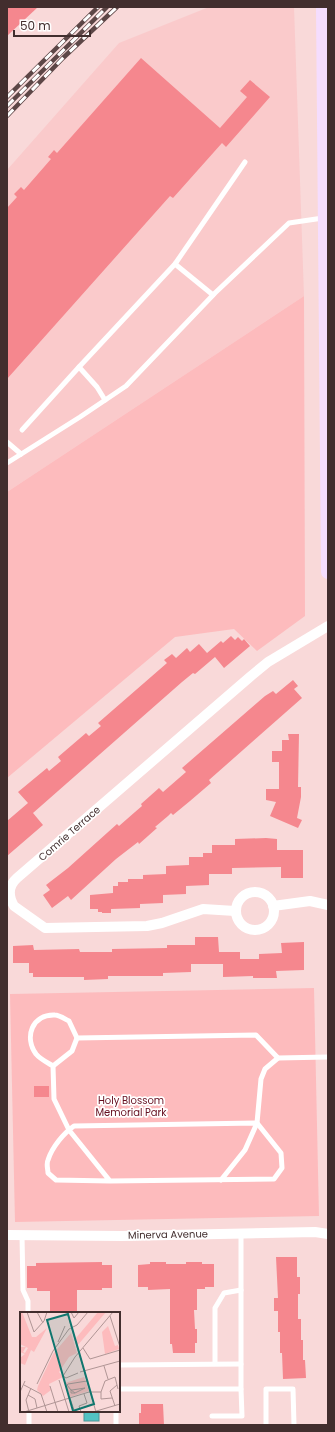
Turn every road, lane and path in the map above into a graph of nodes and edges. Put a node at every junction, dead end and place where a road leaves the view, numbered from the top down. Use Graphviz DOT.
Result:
graph roads {
  1 [pos="323,7"];
  2 [pos="245,162"];
  3 [pos="327,217"];
  4 [pos="176,264"];
  5 [pos="213,295"];
  6 [pos="327,334"];
  7 [pos="79,367"];
  8 [pos="106,400"];
  9 [pos="22,430"];
  10 [pos="7,442"];
  11 [pos="21,454"];
  12 [pos="7,463"];
  13 [pos="328,572"];
  14 [pos="328,626"];
  15 [pos="328,905"];
  16 [pos="273,906"];
  17 [pos="235,911"];
  18 [pos="77,1038"];
  19 [pos="328,1057"];
  20 [pos="278,1058"];
  21 [pos="53,1066"];
  22 [pos="257,1123"];
  23 [pos="69,1130"];
  24 [pos="220,1180"];
  25 [pos="110,1181"];
  26 [pos="240,1232"];
  27 [pos="328,1234"];
  28 [pos="7,1235"];
  29 [pos="22,1235"];
  30 [pos="241,1290"];
  31 [pos="28,1312"];
  32 [pos="215,1364"];
  33 [pos="241,1364"];
  34 [pos="120,1365"];
  35 [pos="120,1389"];
  36 [pos="241,1389"];
  37 [pos="29,1412"];
  38 [pos="116,1412"];
  39 [pos="212,1416"];
  40 [pos="29,1425"];
  41 [pos="116,1425"];
  42 [pos="266,1425"];
  43 [pos="294,1425"];
  1 -- 3 [label="main road"];
  2 -- 4 [label="lane"];
  3 -- 5 [label="lane"];
  3 -- 6 [label="main road"];
  4 -- 5 [label="lane"];
  4 -- 7 [label="lane"];
  5 -- 8 [label="lane"];
  6 -- 13 [label="main road"];
  7 -- 8 [label="lane"];
  7 -- 9 [label="lane"];
  8 -- 11 [label="lane"];
  10 -- 11 [label="lane"];
  11 -- 12 [label="lane"];
  14 -- 17 [label="street, Comrie Terrace"];
  15 -- 16 [label="street"];
  16 -- 17 [label="street"];
  16 -- 17 [label="street"];
  18 -- 20 [label="lane"];
  18 -- 21 [label="lane"];
  18 -- 21 [label="lane"];
  19 -- 20 [label="lane"];
  20 -- 22 [label="lane"];
  21 -- 23 [label="lane"];
  22 -- 23 [label="lane"];
  22 -- 24 [label="lane"];
  22 -- 24 [label="lane"];
  23 -- 25 [label="lane"];
  23 -- 25 [label="lane"];
  24 -- 25 [label="lane"];
  26 -- 27 [label="street, Minerva Avenue"];
  26 -- 29 [label="street, Minerva Avenue"];
  26 -- 30 [label="lane"];
  28 -- 29 [label="street, Minerva Avenue"];
  29 -- 31 [label="lane"];
  30 -- 32 [label="lane"];
  30 -- 33 [label="lane"];
  32 -- 33 [label="lane"];
  32 -- 34 [label="lane"];
  33 -- 36 [label="lane"];
  35 -- 36 [label="lane"];
  36 -- 39 [label="lane"];
  37 -- 40 [label="lane"];
  38 -- 41 [label="lane"];
  42 -- 43 [label="lane"];
}
